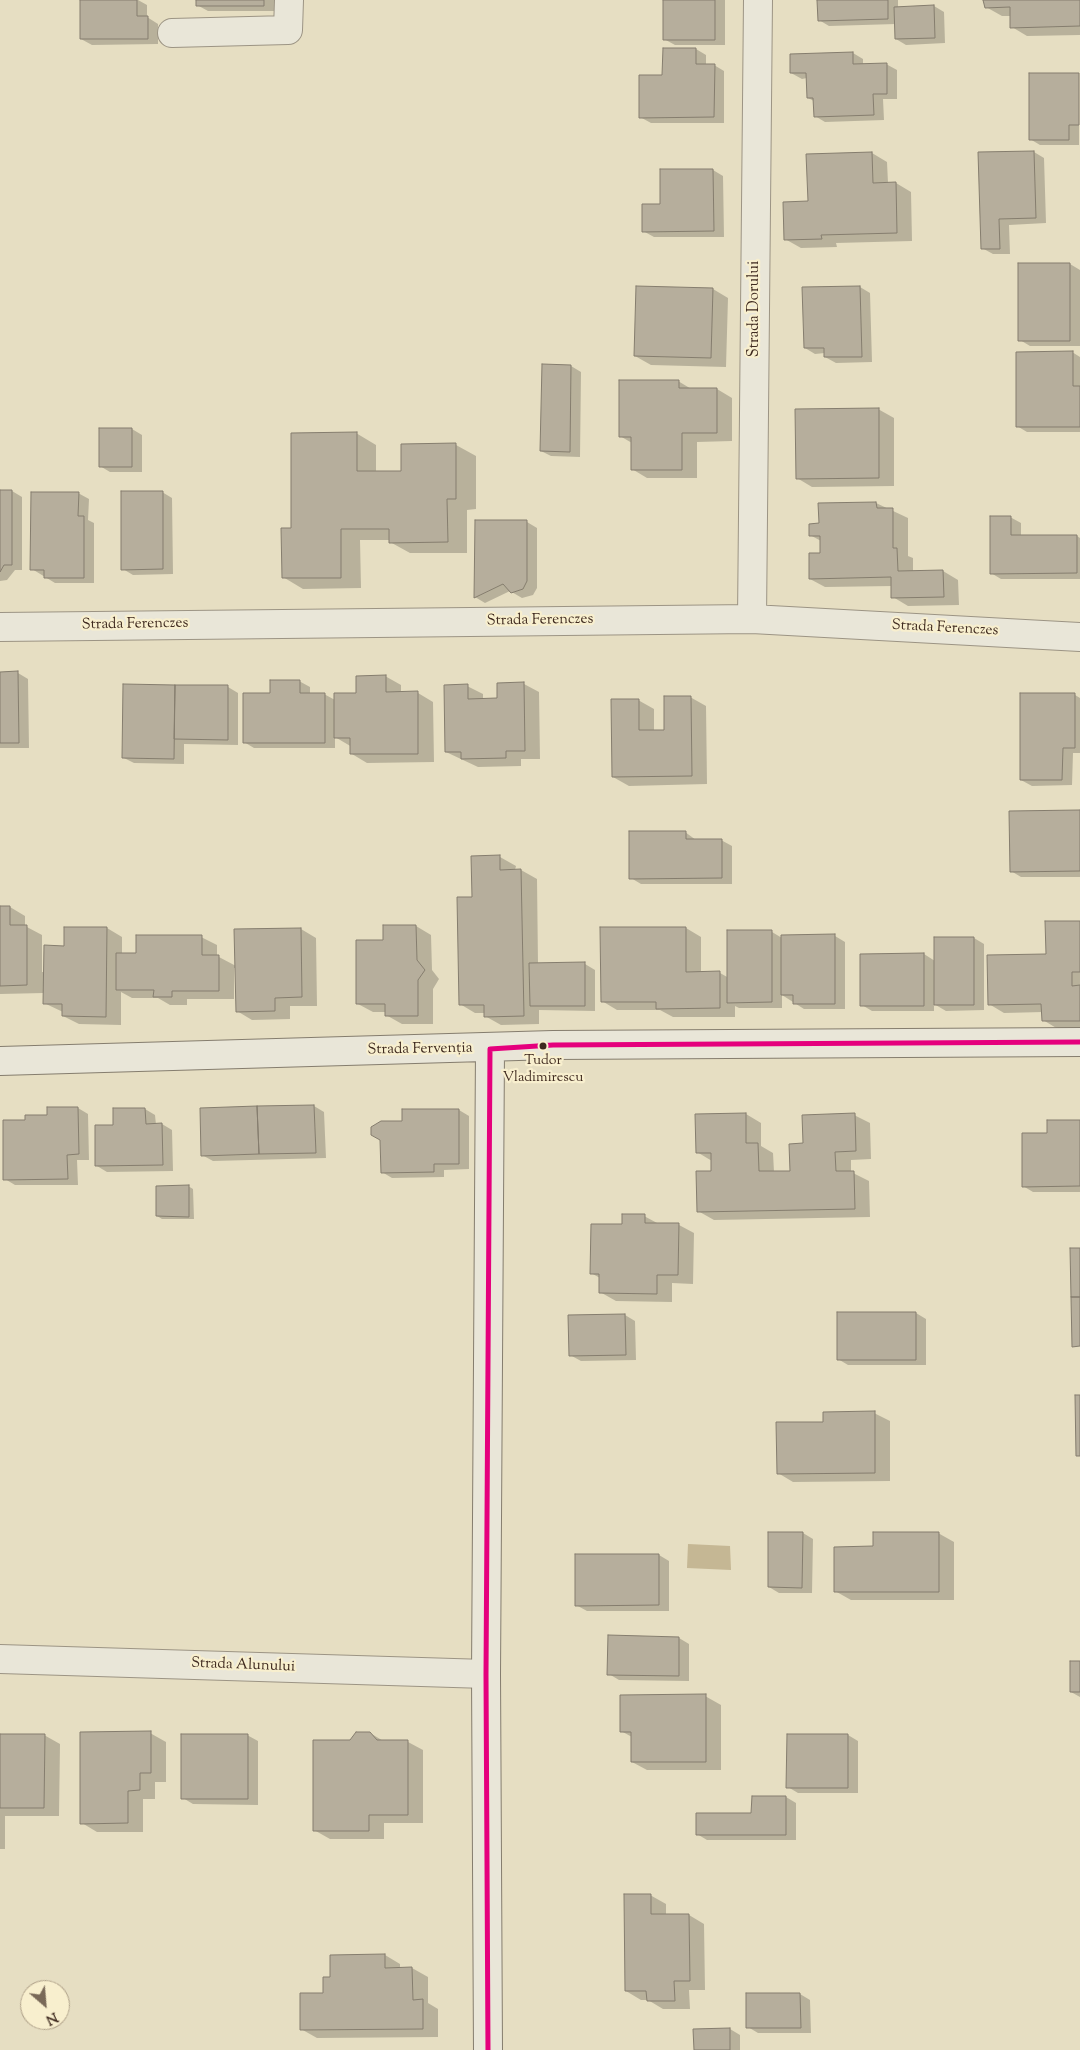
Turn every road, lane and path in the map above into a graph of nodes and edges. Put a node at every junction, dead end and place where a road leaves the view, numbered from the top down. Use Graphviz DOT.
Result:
graph roads {
  1 [pos="289,0"];
  2 [pos="758,0"];
  3 [pos="172,32"];
  4 [pos="752,619"];
  5 [pos="0,627"];
  6 [pos="1080,637"];
  7 [pos="1080,1042"];
  8 [pos="490,1049"];
  9 [pos="0,1061"];
  10 [pos="0,1659"];
  11 [pos="486,1674"];
  12 [pos="488,2050"];
  1 -- 3 [label="street"];
  2 -- 4 [label="street, Strada Dorului"];
  4 -- 5 [label="street, Strada Ferenczes"];
  4 -- 6 [label="street, Strada Ferenczes"];
  7 -- 8 [label="street, Strada Fervenția"];
  8 -- 9 [label="street, Strada Fervenția"];
  8 -- 11 [label="street"];
  10 -- 11 [label="street, Strada Alunului"];
  11 -- 12 [label="street"];
}
